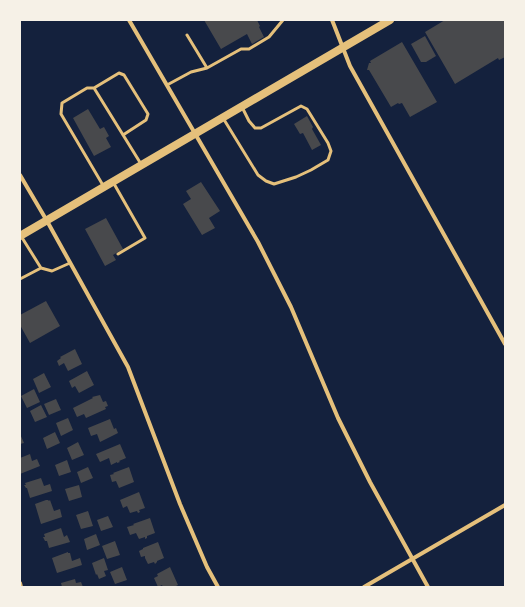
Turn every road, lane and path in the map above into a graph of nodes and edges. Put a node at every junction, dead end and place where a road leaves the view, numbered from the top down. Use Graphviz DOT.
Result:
graph roads {
  1 [pos="129,20"];
  2 [pos="283,20"];
  3 [pos="332,20"];
  4 [pos="390,20"];
  5 [pos="187,35"];
  6 [pos="344,48"];
  7 [pos="207,68"];
  8 [pos="167,85"];
  9 [pos="94,88"];
  10 [pos="242,107"];
  11 [pos="223,118"];
  12 [pos="196,134"];
  13 [pos="123,135"];
  14 [pos="142,165"];
  15 [pos="20,175"];
  16 [pos="113,182"];
  17 [pos="104,187"];
  18 [pos="47,221"];
  19 [pos="20,236"];
  20 [pos="118,254"];
  21 [pos="70,263"];
  22 [pos="41,268"];
  23 [pos="20,279"];
  24 [pos="505,344"];
  25 [pos="505,505"];
  26 [pos="412,559"];
  27 [pos="20,583"];
  28 [pos="21,587"];
  29 [pos="218,587"];
  30 [pos="364,587"];
  31 [pos="428,587"];
  1 -- 8 [label="street"];
  2 -- 7 [label="lane"];
  3 -- 6 [label="street"];
  4 -- 6 [label="main road"];
  5 -- 7 [label="lane"];
  6 -- 10 [label="main road"];
  6 -- 24 [label="street"];
  7 -- 8 [label="lane"];
  8 -- 12 [label="street"];
  9 -- 13 [label="lane"];
  9 -- 13 [label="lane"];
  9 -- 17 [label="lane"];
  10 -- 11 [label="main road"];
  10 -- 11 [label="lane"];
  11 -- 12 [label="main road"];
  12 -- 14 [label="main road"];
  12 -- 26 [label="street"];
  13 -- 14 [label="lane"];
  14 -- 16 [label="main road"];
  15 -- 18 [label="street"];
  16 -- 17 [label="main road"];
  16 -- 20 [label="lane"];
  17 -- 18 [label="main road"];
  18 -- 19 [label="main road"];
  18 -- 21 [label="street"];
  19 -- 22 [label="lane"];
  21 -- 22 [label="lane"];
  21 -- 29 [label="street"];
  22 -- 23 [label="lane"];
  25 -- 26 [label="street"];
  26 -- 30 [label="street"];
  26 -- 31 [label="street"];
  27 -- 28 [label="street"];
}
